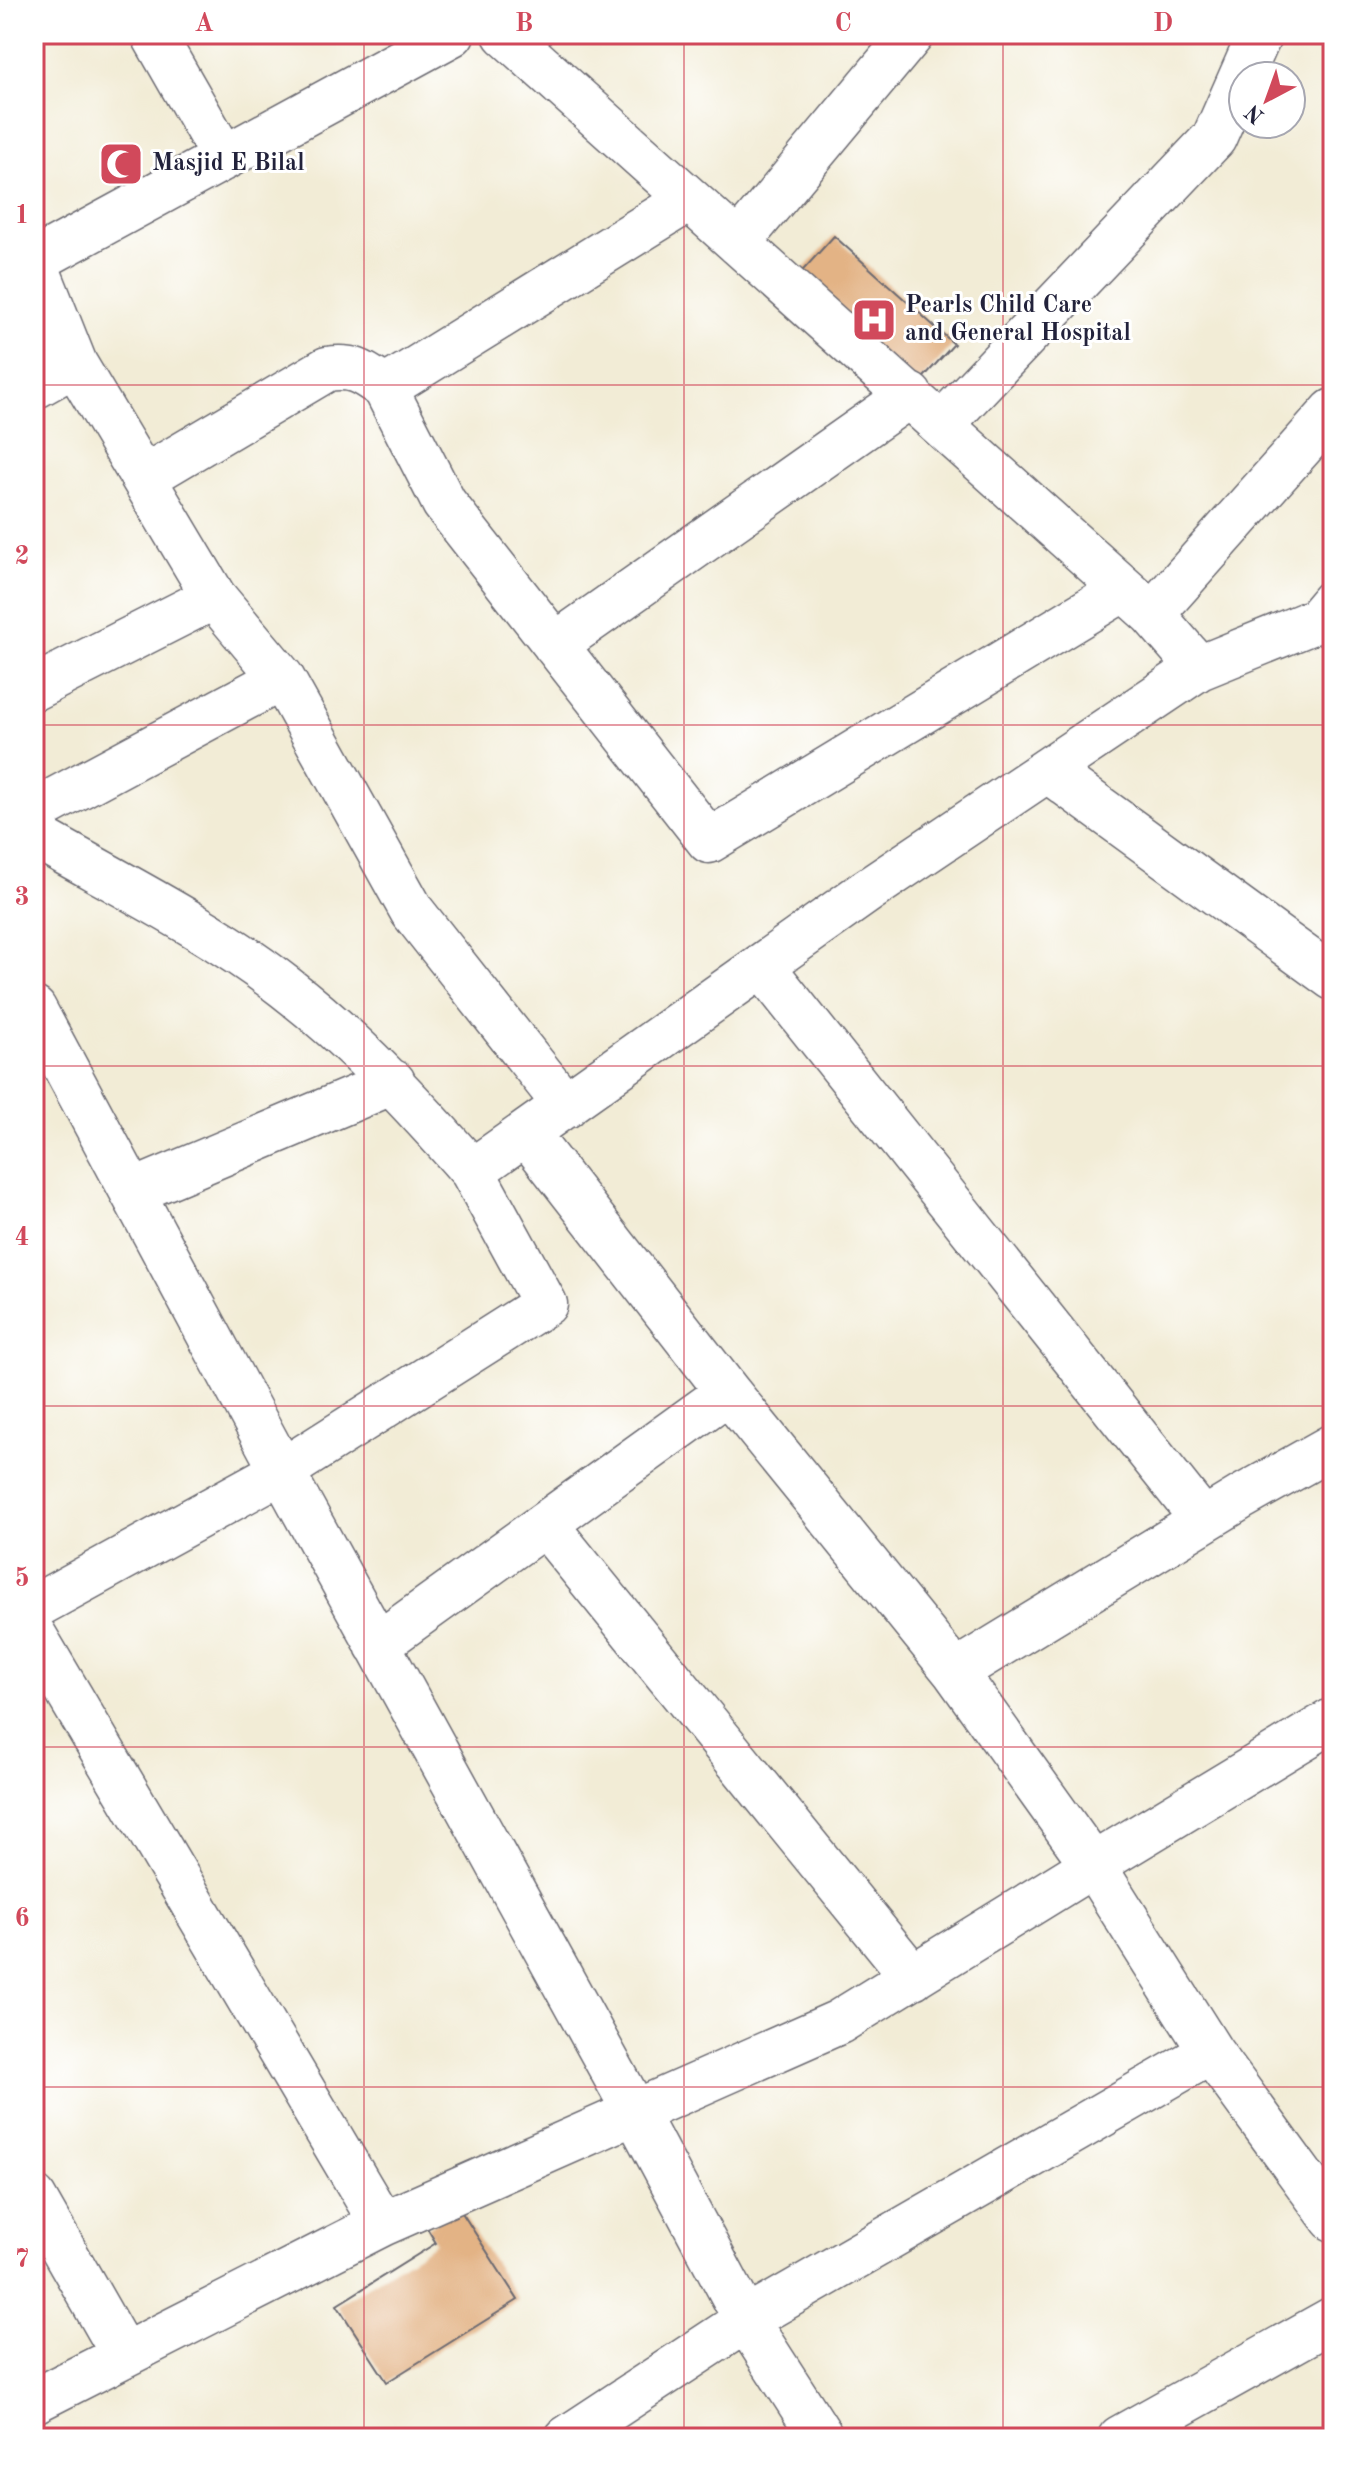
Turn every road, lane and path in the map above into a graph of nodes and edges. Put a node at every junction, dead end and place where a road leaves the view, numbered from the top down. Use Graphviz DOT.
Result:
graph roads {
  1 [pos="153,34"];
  2 [pos="452,34"];
  3 [pos="912,34"];
  4 [pos="1260,34"];
  5 [pos="524,40"];
  6 [pos="224,158"];
  7 [pos="688,200"];
  8 [pos="738,243"];
  9 [pos="34,261"];
  10 [pos="75,364"];
  11 [pos="34,387"];
  12 [pos="385,388"];
  13 [pos="910,395"];
  14 [pos="1333,411"];
  15 [pos="942,424"];
  16 [pos="143,478"];
  17 [pos="214,597"];
  18 [pos="1138,601"];
  19 [pos="1328,617"];
  20 [pos="555,645"];
  21 [pos="1199,668"];
  22 [pos="282,678"];
  23 [pos="34,688"];
  24 [pos="1047,770"];
  25 [pos="34,811"];
  26 [pos="34,835"];
  27 [pos="762,966"];
  28 [pos="1333,978"];
  29 [pos="34,1009"];
  30 [pos="393,1082"];
  31 [pos="566,1106"];
  32 [pos="527,1134"];
  33 [pos="472,1171"];
  34 [pos="132,1192"];
  35 [pos="728,1392"];
  36 [pos="1333,1446"];
  37 [pos="282,1471"];
  38 [pos="1203,1520"];
  39 [pos="545,1524"];
  40 [pos="34,1607"];
  41 [pos="34,1635"];
  42 [pos="377,1645"];
  43 [pos="955,1672"];
  44 [pos="1333,1720"];
  45 [pos="1093,1865"];
  46 [pos="913,1977"];
  47 [pos="1211,2052"];
  48 [pos="635,2112"];
  49 [pos="34,2198"];
  50 [pos="1333,2219"];
  51 [pos="382,2224"];
  52 [pos="1333,2319"];
  53 [pos="746,2320"];
  54 [pos="123,2354"];
  55 [pos="34,2401"];
  56 [pos="1125,2437"];
  57 [pos="567,2438"];
  58 [pos="822,2438"];
  1 -- 6 [label="street"];
  2 -- 6 [label="street"];
  3 -- 8 [label="street"];
  4 -- 15 [label="street"];
  5 -- 7 [label="street"];
  6 -- 9 [label="street"];
  7 -- 8 [label="street"];
  7 -- 12 [label="street"];
  8 -- 13 [label="street"];
  9 -- 10 [label="street"];
  10 -- 11 [label="street"];
  10 -- 16 [label="street"];
  12 -- 16 [label="street"];
  12 -- 20 [label="street"];
  13 -- 15 [label="street"];
  13 -- 20 [label="street"];
  14 -- 18 [label="street"];
  15 -- 18 [label="street"];
  16 -- 17 [label="street"];
  17 -- 22 [label="street"];
  17 -- 23 [label="street"];
  18 -- 20 [label="street"];
  18 -- 21 [label="street"];
  19 -- 21 [label="street"];
  21 -- 24 [label="street"];
  22 -- 25 [label="street"];
  22 -- 31 [label="street"];
  24 -- 27 [label="street"];
  24 -- 28 [label="street"];
  26 -- 30 [label="street"];
  27 -- 31 [label="street"];
  27 -- 38 [label="street"];
  29 -- 34 [label="street"];
  30 -- 33 [label="street"];
  30 -- 34 [label="street"];
  31 -- 32 [label="street"];
  32 -- 33 [label="street"];
  32 -- 35 [label="street"];
  33 -- 37 [label="street"];
  34 -- 37 [label="street"];
  35 -- 39 [label="street"];
  35 -- 43 [label="street"];
  36 -- 38 [label="street"];
  37 -- 40 [label="street"];
  37 -- 42 [label="street"];
  38 -- 43 [label="street"];
  39 -- 42 [label="street"];
  39 -- 46 [label="street"];
  41 -- 51 [label="street"];
  42 -- 48 [label="street"];
  43 -- 45 [label="street"];
  44 -- 45 [label="street"];
  45 -- 46 [label="street"];
  45 -- 47 [label="street"];
  46 -- 48 [label="street"];
  47 -- 50 [label="street"];
  47 -- 53 [label="street"];
  48 -- 51 [label="street"];
  48 -- 53 [label="street"];
  49 -- 54 [label="street"];
  51 -- 54 [label="street"];
  52 -- 56 [label="street"];
  53 -- 57 [label="street"];
  53 -- 58 [label="street"];
  54 -- 55 [label="street"];
}
